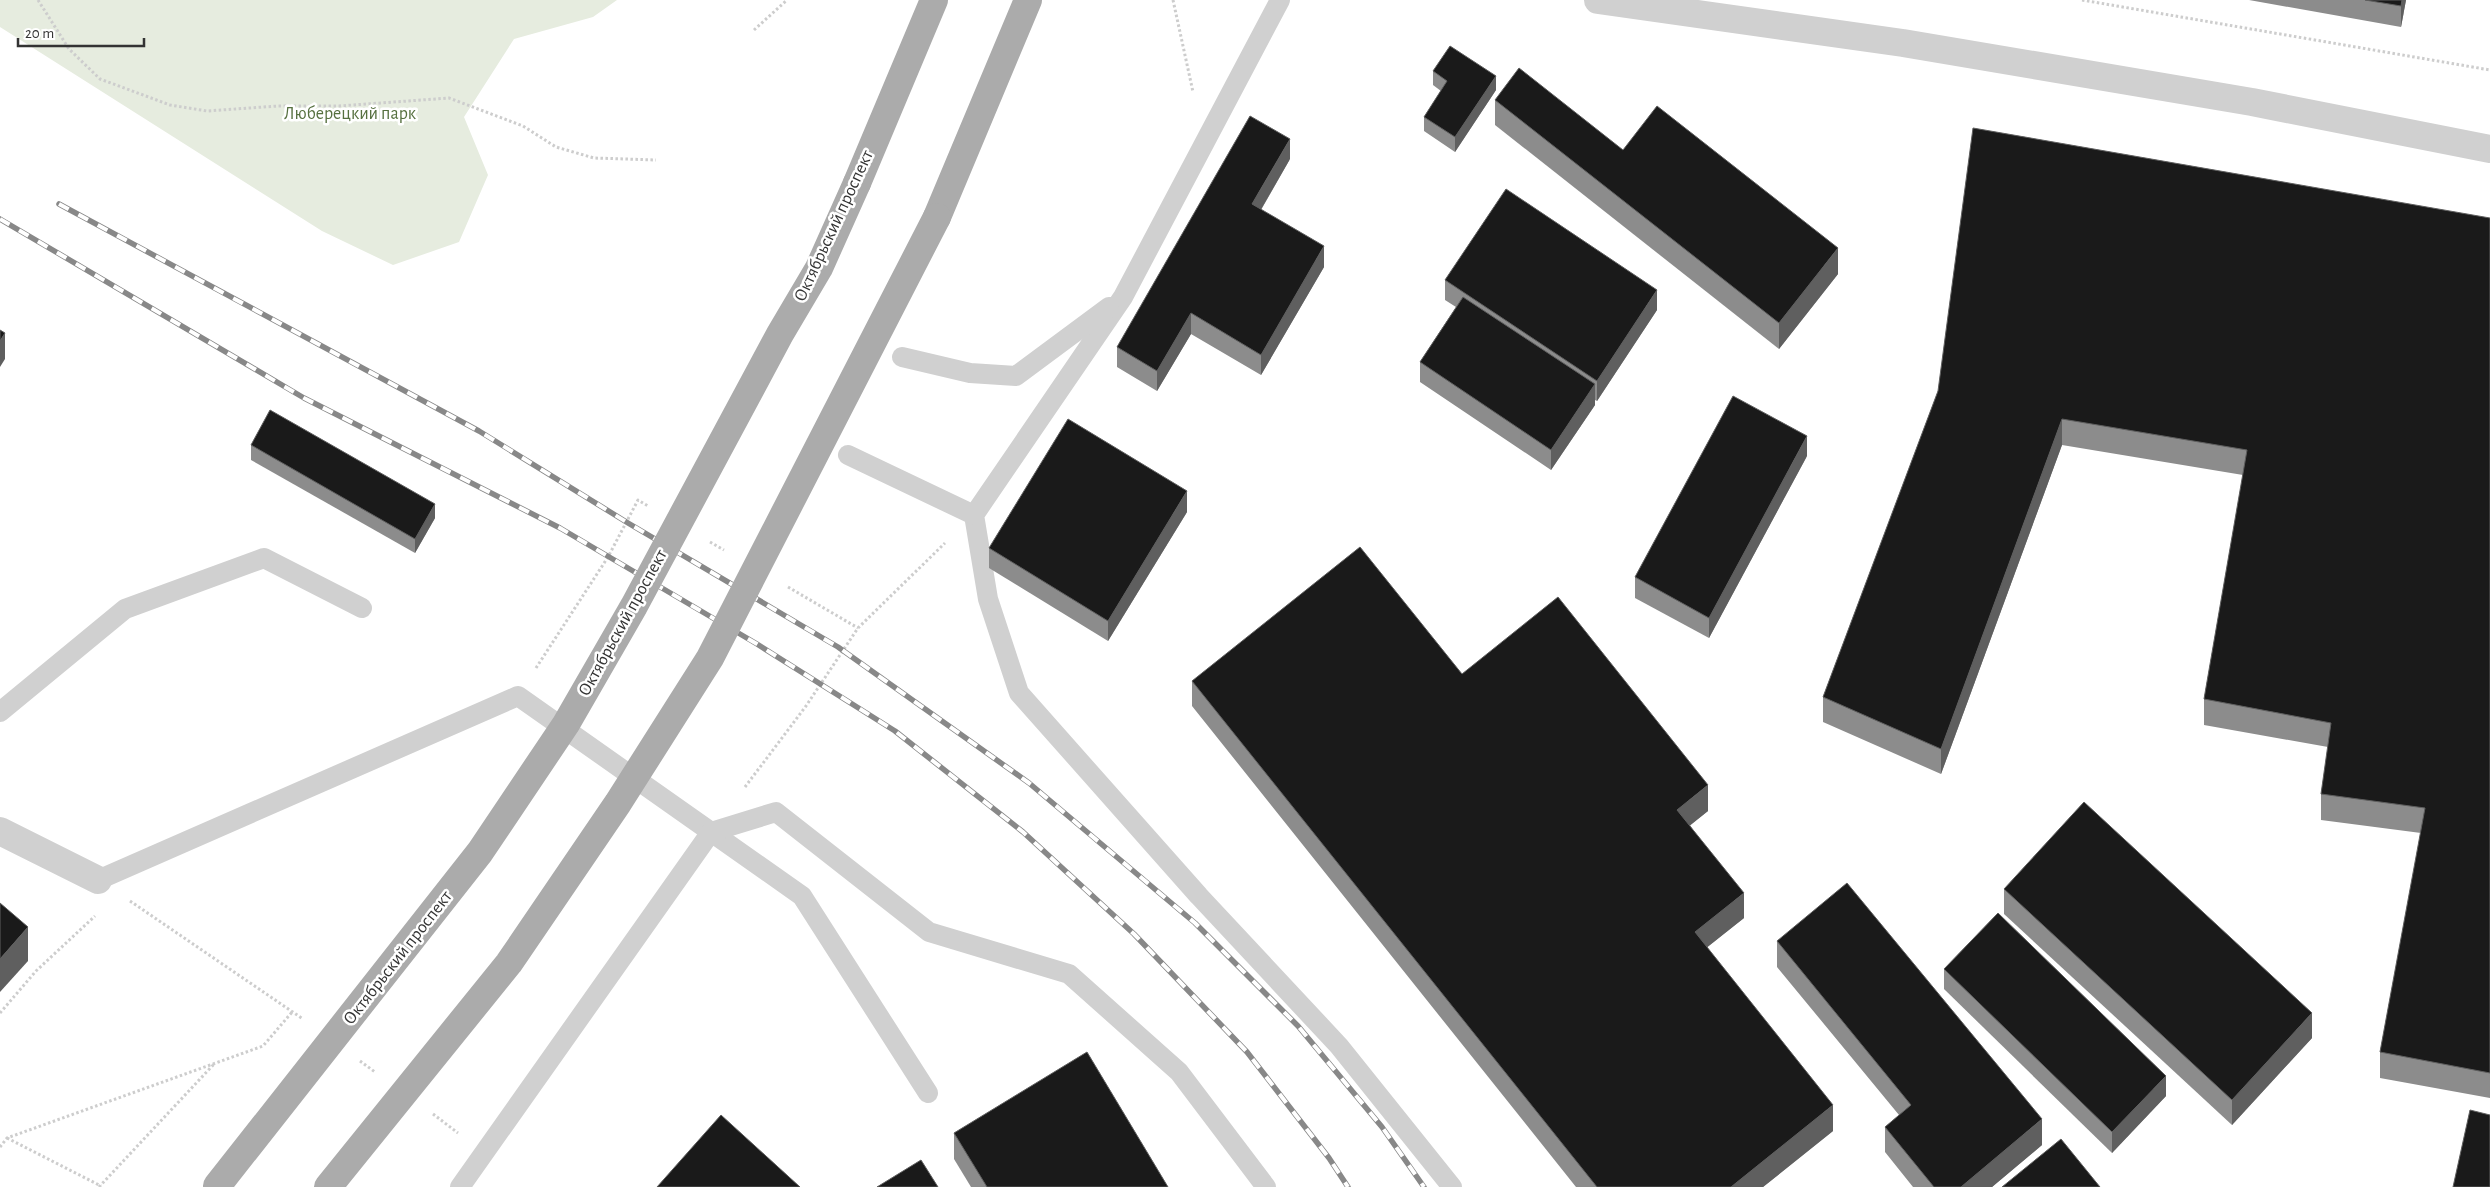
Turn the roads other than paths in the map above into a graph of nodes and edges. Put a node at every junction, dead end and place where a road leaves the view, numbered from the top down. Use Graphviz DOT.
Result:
graph roads {
  1 [pos="934,0"];
  2 [pos="1028,0"];
  3 [pos="1280,0"];
  4 [pos="1598,0"];
  5 [pos="2490,149"];
  6 [pos="1123,297"];
  7 [pos="902,356"];
  8 [pos="848,455"];
  9 [pos="974,515"];
  10 [pos="362,608"];
  11 [pos="0,712"];
  12 [pos="0,831"];
  13 [pos="711,832"];
  14 [pos="109,887"];
  15 [pos="928,1093"];
  16 [pos="217,1186"];
  17 [pos="328,1187"];
  18 [pos="460,1187"];
  19 [pos="1266,1187"];
  20 [pos="1452,1187"];
  1 -- 16 [label="main road, Октябрьский проспект, bridge"];
  2 -- 17 [label="main road, bridge"];
  3 -- 6 [label="lane"];
  4 -- 5 [label="street"];
  6 -- 7 [label="lane"];
  6 -- 9 [label="lane"];
  8 -- 9 [label="lane"];
  9 -- 20 [label="lane"];
  10 -- 11 [label="lane"];
  12 -- 14 [label="street"];
  13 -- 14 [label="lane"];
  13 -- 15 [label="lane"];
  13 -- 18 [label="lane"];
  13 -- 19 [label="lane"];
}
